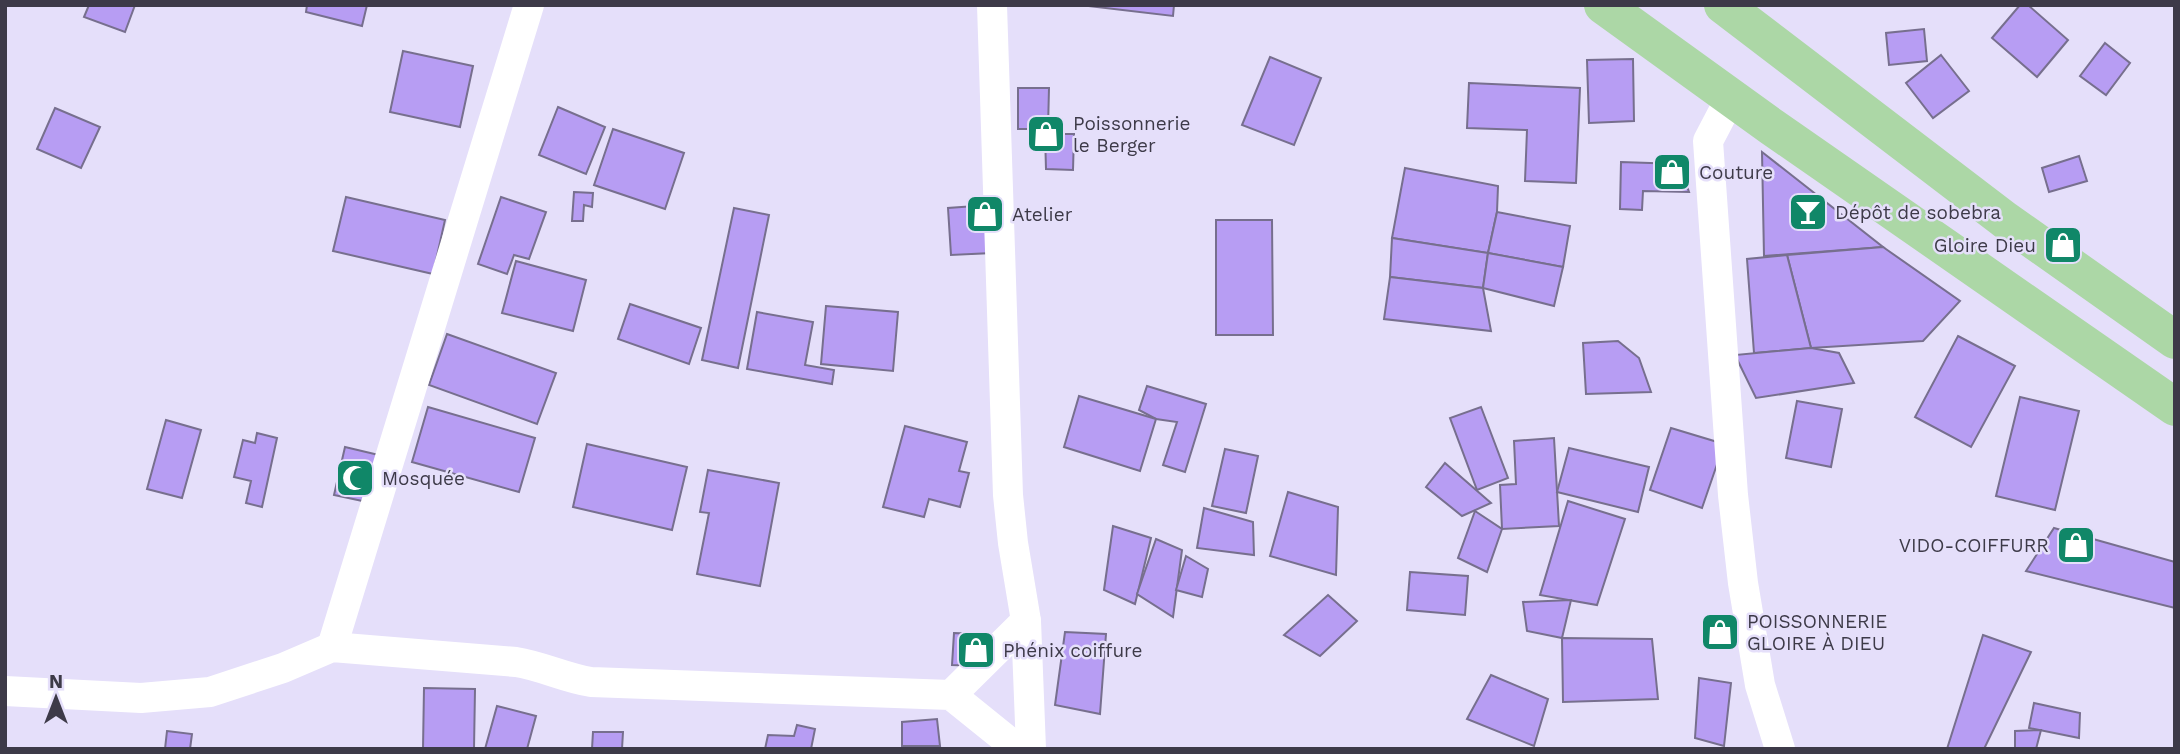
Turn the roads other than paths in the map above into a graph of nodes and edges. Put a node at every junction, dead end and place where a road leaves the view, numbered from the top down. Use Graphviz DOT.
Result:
graph roads {
  1 [pos="529,5"];
  2 [pos="992,5"];
  3 [pos="1603,5"];
  4 [pos="1723,5"];
  5 [pos="1731,97"];
  6 [pos="2175,340"];
  7 [pos="2175,407"];
  8 [pos="1026,621"];
  9 [pos="332,647"];
  10 [pos="5,691"];
  11 [pos="951,695"];
  12 [pos="1018,749"];
  13 [pos="1031,749"];
  14 [pos="1780,749"];
  1 -- 9 [label="street"];
  2 -- 8 [label="street"];
  3 -- 5 [label="main road"];
  4 -- 6 [label="main road"];
  5 -- 7 [label="main road"];
  5 -- 14 [label="street"];
  8 -- 11 [label="street"];
  8 -- 13 [label="street"];
  9 -- 10 [label="street"];
  9 -- 11 [label="street"];
  11 -- 12 [label="street"];
}
